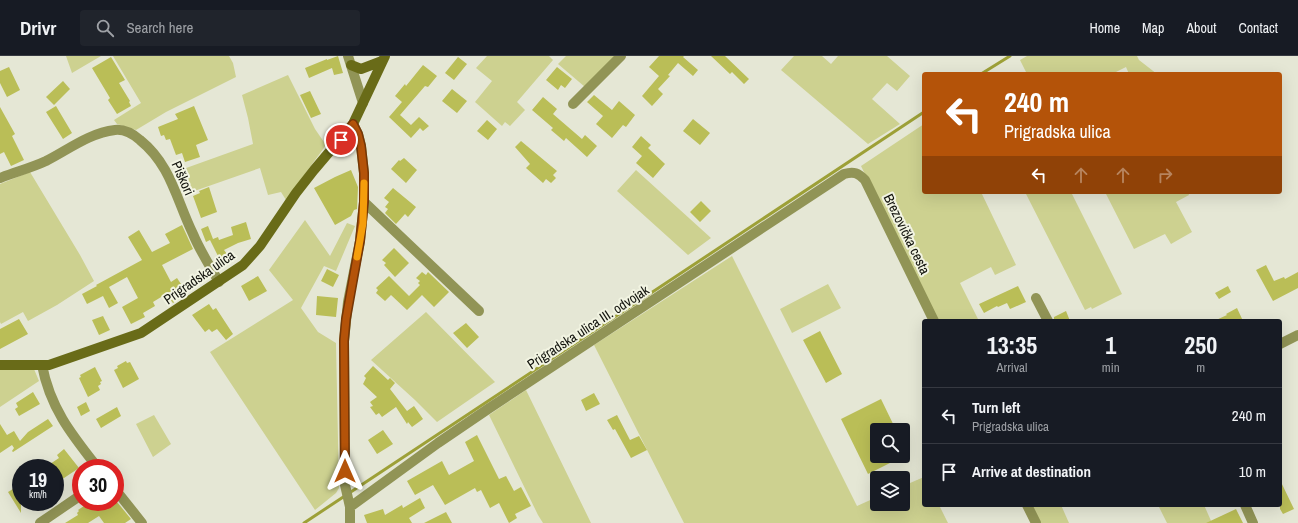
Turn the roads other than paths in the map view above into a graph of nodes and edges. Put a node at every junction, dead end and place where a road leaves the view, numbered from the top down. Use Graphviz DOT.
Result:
graph roads {
  1 [pos="621,56"];
  2 [pos="384,59"];
  3 [pos="350,60"];
  4 [pos="363,104"];
  5 [pos="573,104"];
  6 [pos="353,124"];
  7 [pos="844,174"];
  8 [pos="0,178"];
  9 [pos="364,202"];
  10 [pos="219,282"];
  11 [pos="1036,298"];
  12 [pos="479,310"];
  13 [pos="933,319"];
  14 [pos="1047,319"];
  15 [pos="1298,335"];
  16 [pos="1282,343"];
  17 [pos="0,364"];
  18 [pos="42,365"];
  19 [pos="91,459"];
  20 [pos="124,500"];
  21 [pos="72,501"];
  22 [pos="349,503"];
  23 [pos="1028,507"];
  24 [pos="1246,507"];
  25 [pos="40,523"];
  26 [pos="142,523"];
  27 [pos="350,523"];
  28 [pos="1036,523"];
  29 [pos="1254,523"];
  1 -- 5 [label="street"];
  2 -- 3 [label="main road"];
  2 -- 4 [label="main road, Prigradska ulica"];
  3 -- 4 [label="street"];
  4 -- 6 [label="main road, Prigradska ulica"];
  6 -- 9 [label="street"];
  6 -- 10 [label="main road, Prigradska ulica"];
  7 -- 13 [label="street, Brezovička cesta"];
  7 -- 22 [label="street, Prigradska ulica III. odvojak"];
  8 -- 10 [label="street, Piškori"];
  9 -- 12 [label="street"];
  9 -- 22 [label="street"];
  10 -- 18 [label="main road, Prigradska ulica"];
  11 -- 14 [label="street"];
  15 -- 16 [label="street"];
  17 -- 18 [label="main road, Prigradska ulica"];
  18 -- 19 [label="street"];
  20 -- 26 [label="street"];
  21 -- 25 [label="street"];
  22 -- 27 [label="street"];
  23 -- 28 [label="street"];
  24 -- 29 [label="street"];
}
